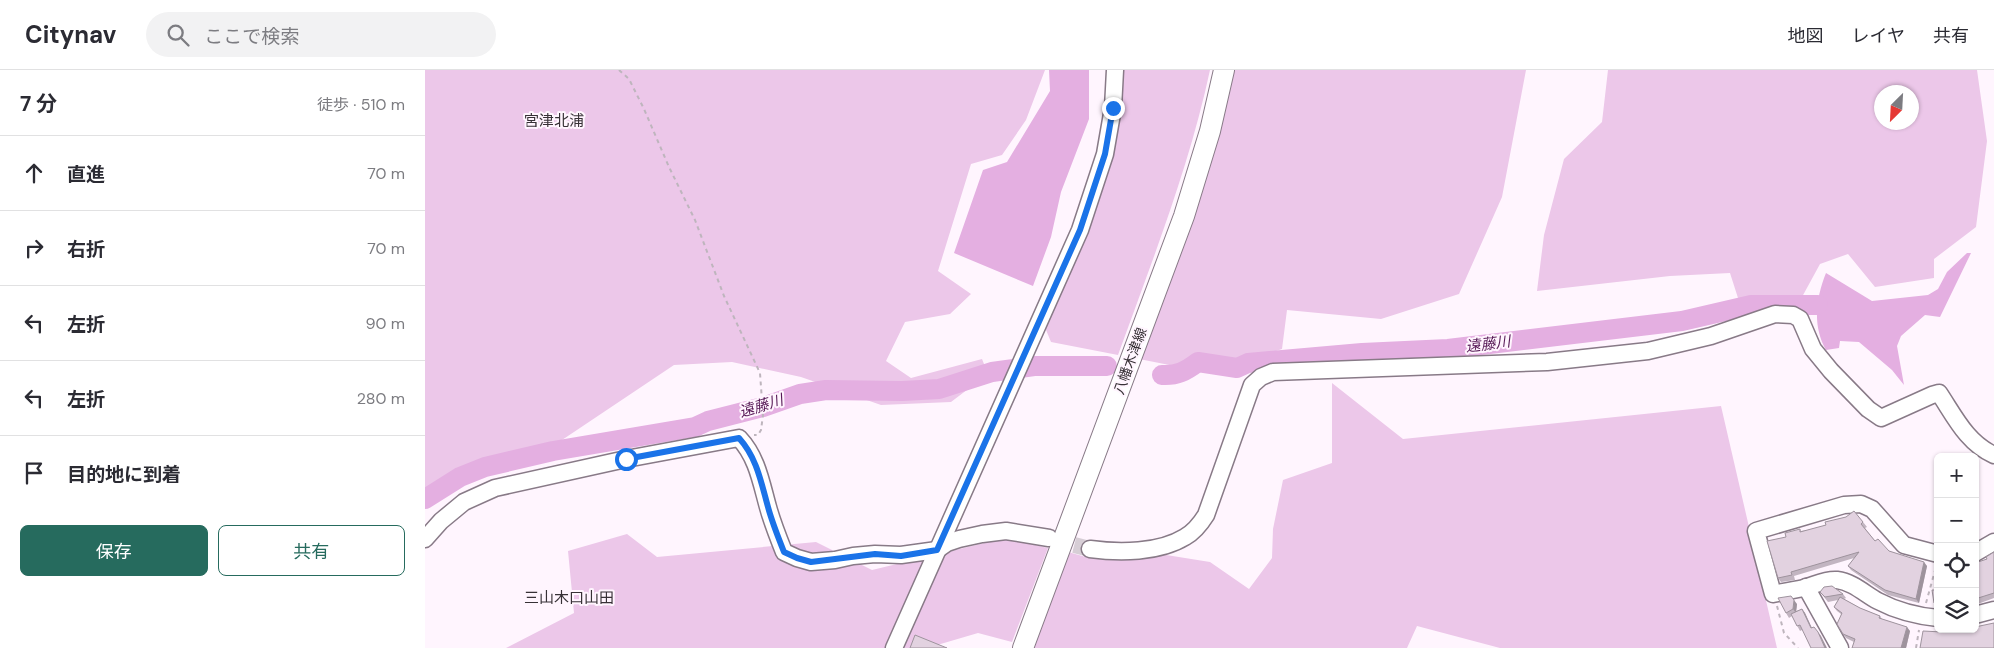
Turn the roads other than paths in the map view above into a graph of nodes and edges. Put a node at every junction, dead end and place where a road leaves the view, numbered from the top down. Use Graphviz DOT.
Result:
graph roads {
  1 [pos="1115,70"];
  2 [pos="1224,70"];
  3 [pos="1994,455"];
  4 [pos="1049,538"];
  5 [pos="425,539"];
  6 [pos="1994,542"];
  7 [pos="1090,549"];
  8 [pos="937,550"];
  9 [pos="1979,551"];
  10 [pos="1934,553"];
  11 [pos="1806,587"];
  12 [pos="1994,610"];
  13 [pos="1979,614"];
  14 [pos="1934,618"];
  15 [pos="895,648"];
  16 [pos="1023,648"];
  17 [pos="1840,648"];
  1 -- 8 [label="street"];
  2 -- 16 [label="main road, 八幡木津線"];
  3 -- 7 [label="street"];
  4 -- 8 [label="street"];
  5 -- 8 [label="street"];
  6 -- 9 [label="street"];
  8 -- 15 [label="street"];
  10 -- 11 [label="street"];
  11 -- 14 [label="street"];
  11 -- 17 [label="street"];
  12 -- 13 [label="street"];
}
